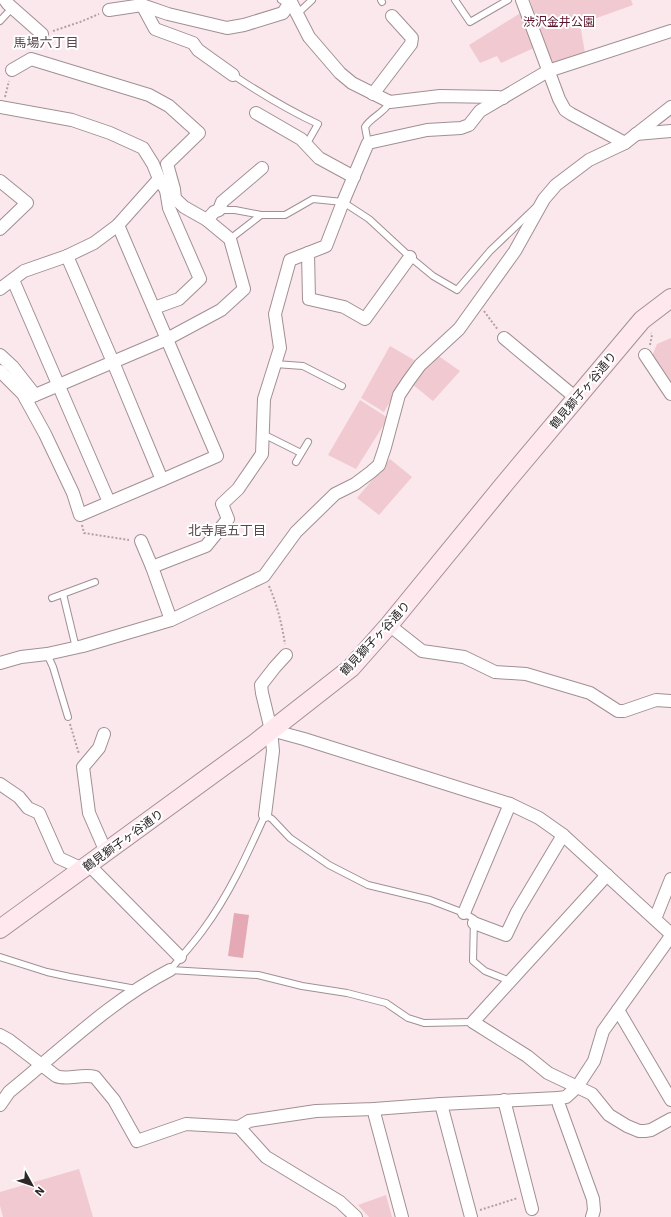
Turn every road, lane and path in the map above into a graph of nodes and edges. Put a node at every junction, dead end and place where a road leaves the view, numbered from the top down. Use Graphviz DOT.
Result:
graph roads {
  1 [pos="312,0"];
  2 [pos="454,0"];
  3 [pos="508,0"];
  4 [pos="522,0"];
  5 [pos="287,1"];
  6 [pos="9,4"];
  7 [pos="142,5"];
  8 [pos="109,10"];
  9 [pos="297,14"];
  10 [pos="392,16"];
  11 [pos="0,21"];
  12 [pos="671,31"];
  13 [pos="42,34"];
  14 [pos="12,70"];
  15 [pos="548,71"];
  16 [pos="233,75"];
  17 [pos="373,94"];
  18 [pos="503,98"];
  19 [pos="390,102"];
  20 [pos="1,107"];
  21 [pos="671,107"];
  22 [pos="256,113"];
  23 [pos="671,131"];
  24 [pos="636,134"];
  25 [pos="368,143"];
  26 [pos="625,143"];
  27 [pos="306,145"];
  28 [pos="262,168"];
  29 [pos="354,177"];
  30 [pos="159,179"];
  31 [pos="0,181"];
  32 [pos="170,194"];
  33 [pos="544,200"];
  34 [pos="343,202"];
  35 [pos="218,210"];
  36 [pos="261,215"];
  37 [pos="206,220"];
  38 [pos="118,225"];
  39 [pos="0,229"];
  40 [pos="230,239"];
  41 [pos="308,253"];
  42 [pos="67,256"];
  43 [pos="410,257"];
  44 [pos="13,280"];
  45 [pos="0,290"];
  46 [pos="671,298"];
  47 [pos="476,305"];
  48 [pos="154,308"];
  49 [pos="642,320"];
  50 [pos="504,338"];
  51 [pos="167,339"];
  52 [pos="0,355"];
  53 [pos="645,355"];
  54 [pos="113,362"];
  55 [pos="275,364"];
  56 [pos="0,371"];
  57 [pos="59,385"];
  58 [pos="342,386"];
  59 [pos="671,394"];
  60 [pos="30,397"];
  61 [pos="576,398"];
  62 [pos="263,434"];
  63 [pos="308,442"];
  64 [pos="301,454"];
  65 [pos="296,462"];
  66 [pos="162,480"];
  67 [pos="109,502"];
  68 [pos="80,515"];
  69 [pos="140,541"];
  70 [pos="152,567"];
  71 [pos="264,576"];
  72 [pos="95,582"];
  73 [pos="63,594"];
  74 [pos="52,598"];
  75 [pos="171,620"];
  76 [pos="389,625"];
  77 [pos="76,648"];
  78 [pos="47,654"];
  79 [pos="286,655"];
  80 [pos="0,662"];
  81 [pos="671,700"];
  82 [pos="68,717"];
  83 [pos="271,730"];
  84 [pos="104,734"];
  85 [pos="82,767"];
  86 [pos="0,784"];
  87 [pos="510,804"];
  88 [pos="265,815"];
  89 [pos="563,835"];
  90 [pos="106,852"];
  91 [pos="86,867"];
  92 [pos="607,875"];
  93 [pos="671,879"];
  94 [pos="464,913"];
  95 [pos="655,919"];
  96 [pos="474,923"];
  97 [pos="0,929"];
  98 [pos="671,935"];
  99 [pos="0,957"];
  100 [pos="180,957"];
  101 [pos="170,970"];
  102 [pos="510,980"];
  103 [pos="138,989"];
  104 [pos="618,1010"];
  105 [pos="473,1022"];
  106 [pos="0,1035"];
  107 [pos="42,1065"];
  108 [pos="577,1087"];
  109 [pos="558,1098"];
  110 [pos="504,1100"];
  111 [pos="671,1100"];
  112 [pos="441,1104"];
  113 [pos="0,1105"];
  114 [pos="374,1109"];
  115 [pos="671,1119"];
  116 [pos="239,1127"];
  117 [pos="528,1195"];
  118 [pos="532,1209"];
  119 [pos="470,1215"];
  120 [pos="356,1217"];
  121 [pos="402,1217"];
  122 [pos="592,1217"];
  1 -- 9 [label="lane"];
  2 -- 3 [label="lane"];
  4 -- 15 [label="street"];
  5 -- 7 [label="street"];
  5 -- 9 [label="street"];
  6 -- 11 [label="lane"];
  6 -- 13 [label="street"];
  7 -- 8 [label="street"];
  7 -- 16 [label="street"];
  8 -- 13 [label="path"];
  9 -- 17 [label="street"];
  10 -- 17 [label="street"];
  12 -- 15 [label="street"];
  14 -- 20 [label="path"];
  14 -- 32 [label="street"];
  15 -- 18 [label="street"];
  15 -- 26 [label="street"];
  16 -- 27 [label="lane"];
  17 -- 19 [label="street"];
  18 -- 19 [label="street"];
  18 -- 25 [label="street"];
  19 -- 25 [label="lane"];
  20 -- 30 [label="street"];
  21 -- 24 [label="street"];
  22 -- 27 [label="street"];
  23 -- 24 [label="street"];
  24 -- 26 [label="street"];
  25 -- 29 [label="street"];
  26 -- 33 [label="street"];
  27 -- 29 [label="street"];
  28 -- 35 [label="street"];
  29 -- 34 [label="street"];
  30 -- 32 [label="street"];
  30 -- 38 [label="street"];
  31 -- 39 [label="street"];
  32 -- 37 [label="street"];
  32 -- 48 [label="street"];
  33 -- 43 [label="lane"];
  33 -- 47 [label="street"];
  34 -- 36 [label="lane"];
  34 -- 41 [label="street"];
  34 -- 43 [label="lane"];
  35 -- 36 [label="lane"];
  35 -- 37 [label="street"];
  36 -- 40 [label="lane"];
  37 -- 40 [label="street"];
  38 -- 42 [label="street"];
  38 -- 48 [label="street"];
  40 -- 51 [label="street"];
  41 -- 43 [label="street"];
  41 -- 55 [label="street"];
  42 -- 44 [label="street"];
  42 -- 54 [label="street"];
  44 -- 45 [label="street"];
  44 -- 57 [label="street"];
  46 -- 49 [label="street, 鶴見獅子ヶ谷通り"];
  47 -- 50 [label="path"];
  47 -- 71 [label="street"];
  48 -- 51 [label="street"];
  49 -- 53 [label="path"];
  49 -- 61 [label="street, 鶴見獅子ヶ谷通り"];
  50 -- 61 [label="street"];
  51 -- 54 [label="street"];
  51 -- 66 [label="street"];
  52 -- 60 [label="street"];
  53 -- 59 [label="street"];
  54 -- 57 [label="street"];
  54 -- 66 [label="street"];
  55 -- 58 [label="lane"];
  55 -- 62 [label="street"];
  56 -- 60 [label="street"];
  57 -- 60 [label="street"];
  57 -- 67 [label="street"];
  60 -- 68 [label="street"];
  61 -- 76 [label="street, 鶴見獅子ヶ谷通り"];
  62 -- 64 [label="lane"];
  62 -- 70 [label="street"];
  63 -- 64 [label="lane"];
  64 -- 65 [label="lane"];
  66 -- 67 [label="street"];
  67 -- 68 [label="street"];
  68 -- 69 [label="path"];
  69 -- 70 [label="street"];
  70 -- 75 [label="street"];
  71 -- 75 [label="street"];
  71 -- 79 [label="path"];
  72 -- 73 [label="lane"];
  73 -- 74 [label="lane"];
  73 -- 77 [label="lane"];
  75 -- 77 [label="street"];
  76 -- 81 [label="street"];
  76 -- 83 [label="street, 鶴見獅子ヶ谷通り"];
  77 -- 78 [label="street"];
  78 -- 80 [label="street"];
  78 -- 82 [label="lane"];
  79 -- 83 [label="street"];
  82 -- 85 [label="path"];
  83 -- 87 [label="street"];
  83 -- 88 [label="street"];
  83 -- 90 [label="street, 鶴見獅子ヶ谷通り"];
  84 -- 85 [label="street"];
  85 -- 90 [label="street"];
  86 -- 91 [label="street"];
  87 -- 89 [label="street"];
  87 -- 94 [label="street"];
  88 -- 94 [label="lane"];
  88 -- 100 [label="lane"];
  89 -- 92 [label="street"];
  89 -- 96 [label="street"];
  90 -- 91 [label="street, 鶴見獅子ヶ谷通り"];
  91 -- 97 [label="street, 鶴見獅子ヶ谷通り"];
  91 -- 100 [label="street"];
  92 -- 95 [label="street"];
  92 -- 102 [label="street"];
  93 -- 95 [label="street"];
  94 -- 96 [label="lane"];
  95 -- 98 [label="street"];
  96 -- 102 [label="lane"];
  98 -- 104 [label="street"];
  99 -- 103 [label="lane"];
  100 -- 101 [label="lane"];
  101 -- 103 [label="street"];
  101 -- 105 [label="lane"];
  102 -- 105 [label="street"];
  103 -- 107 [label="street"];
  104 -- 108 [label="street"];
  104 -- 111 [label="street"];
  105 -- 108 [label="street"];
  106 -- 107 [label="street"];
  107 -- 113 [label="street"];
  107 -- 116 [label="street"];
  108 -- 109 [label="street"];
  108 -- 115 [label="street"];
  109 -- 110 [label="street"];
  109 -- 122 [label="street"];
  110 -- 112 [label="street"];
  110 -- 117 [label="street"];
  112 -- 114 [label="street"];
  112 -- 119 [label="street"];
  114 -- 116 [label="street"];
  114 -- 121 [label="street"];
  116 -- 120 [label="street"];
  117 -- 118 [label="street"];
  117 -- 119 [label="path"];
}
